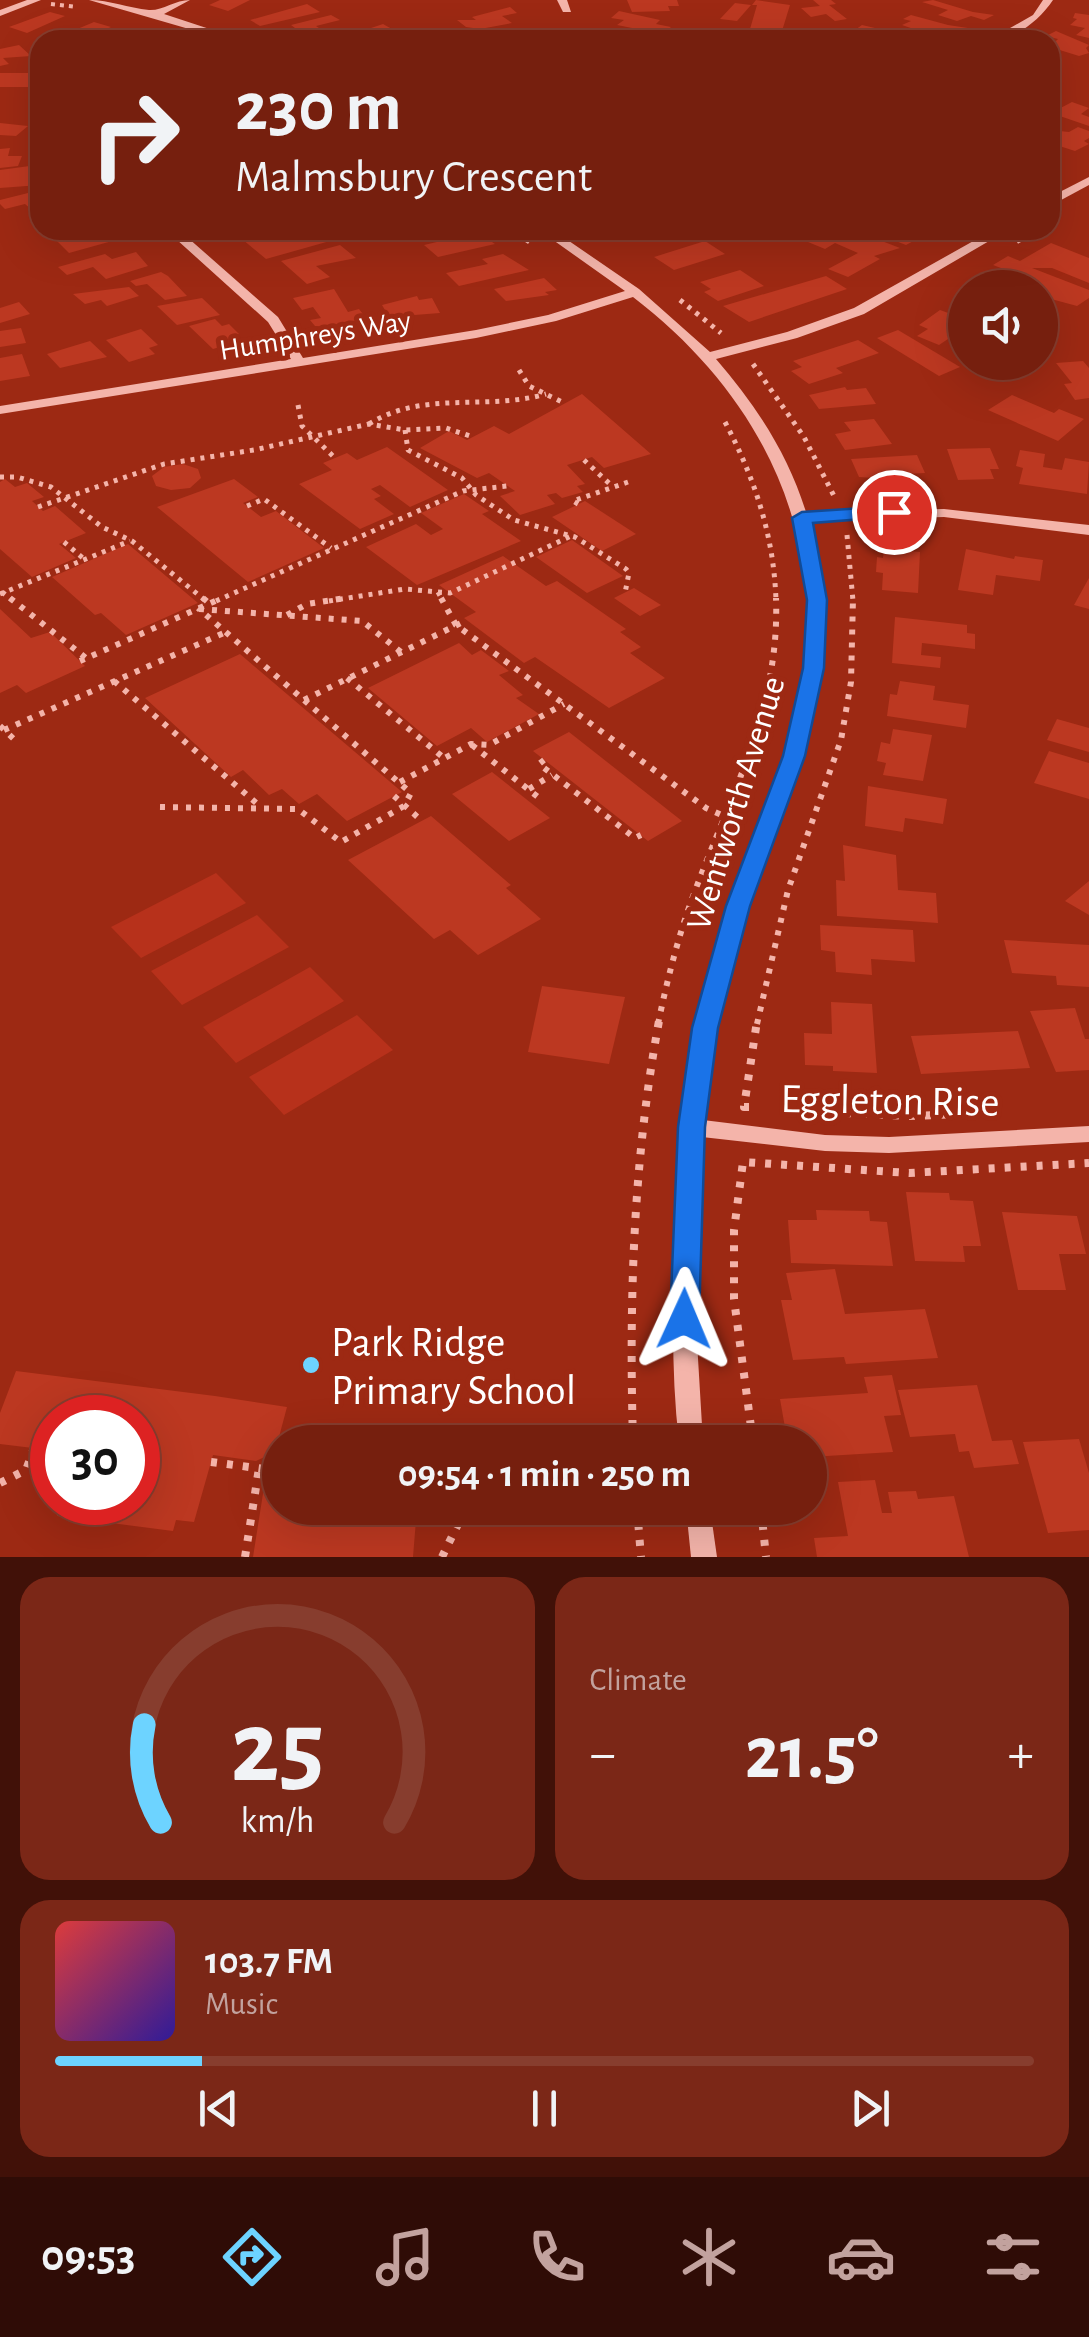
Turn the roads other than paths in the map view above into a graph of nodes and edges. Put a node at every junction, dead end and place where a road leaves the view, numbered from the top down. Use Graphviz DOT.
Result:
graph roads {
  1 [pos="36,0"];
  2 [pos="94,0"];
  3 [pos="185,0"];
  4 [pos="1048,0"];
  5 [pos="0,13"];
  6 [pos="155,14"];
  7 [pos="206,30"];
  8 [pos="1014,30"];
  9 [pos="1089,180"];
  10 [pos="1060,196"];
  11 [pos="183,240"];
  12 [pos="560,240"];
  13 [pos="984,240"];
  14 [pos="635,292"];
  15 [pos="708,357"];
  16 [pos="300,363"];
  17 [pos="0,410"];
  18 [pos="802,518"];
  19 [pos="1089,530"];
  20 [pos="691,1127"];
  21 [pos="1089,1134"];
  22 [pos="689,1425"];
  23 [pos="700,1525"];
  24 [pos="704,1557"];
  1 -- 5 [label="street"];
  2 -- 6 [label="street"];
  3 -- 6 [label="street"];
  4 -- 8 [label="street"];
  6 -- 7 [label="street"];
  9 -- 10 [label="street"];
  11 -- 16 [label="street"];
  12 -- 14 [label="street, Wentworth Avenue"];
  13 -- 15 [label="street"];
  14 -- 15 [label="street, Wentworth Avenue"];
  14 -- 16 [label="street, Humphreys Way"];
  15 -- 18 [label="street, Wentworth Avenue"];
  16 -- 17 [label="street, Humphreys Way"];
  18 -- 19 [label="street"];
  18 -- 20 [label="street, Wentworth Avenue"];
  20 -- 21 [label="street, Eggleton Rise"];
  20 -- 22 [label="street, Wentworth Avenue"];
  23 -- 24 [label="street"];
}
